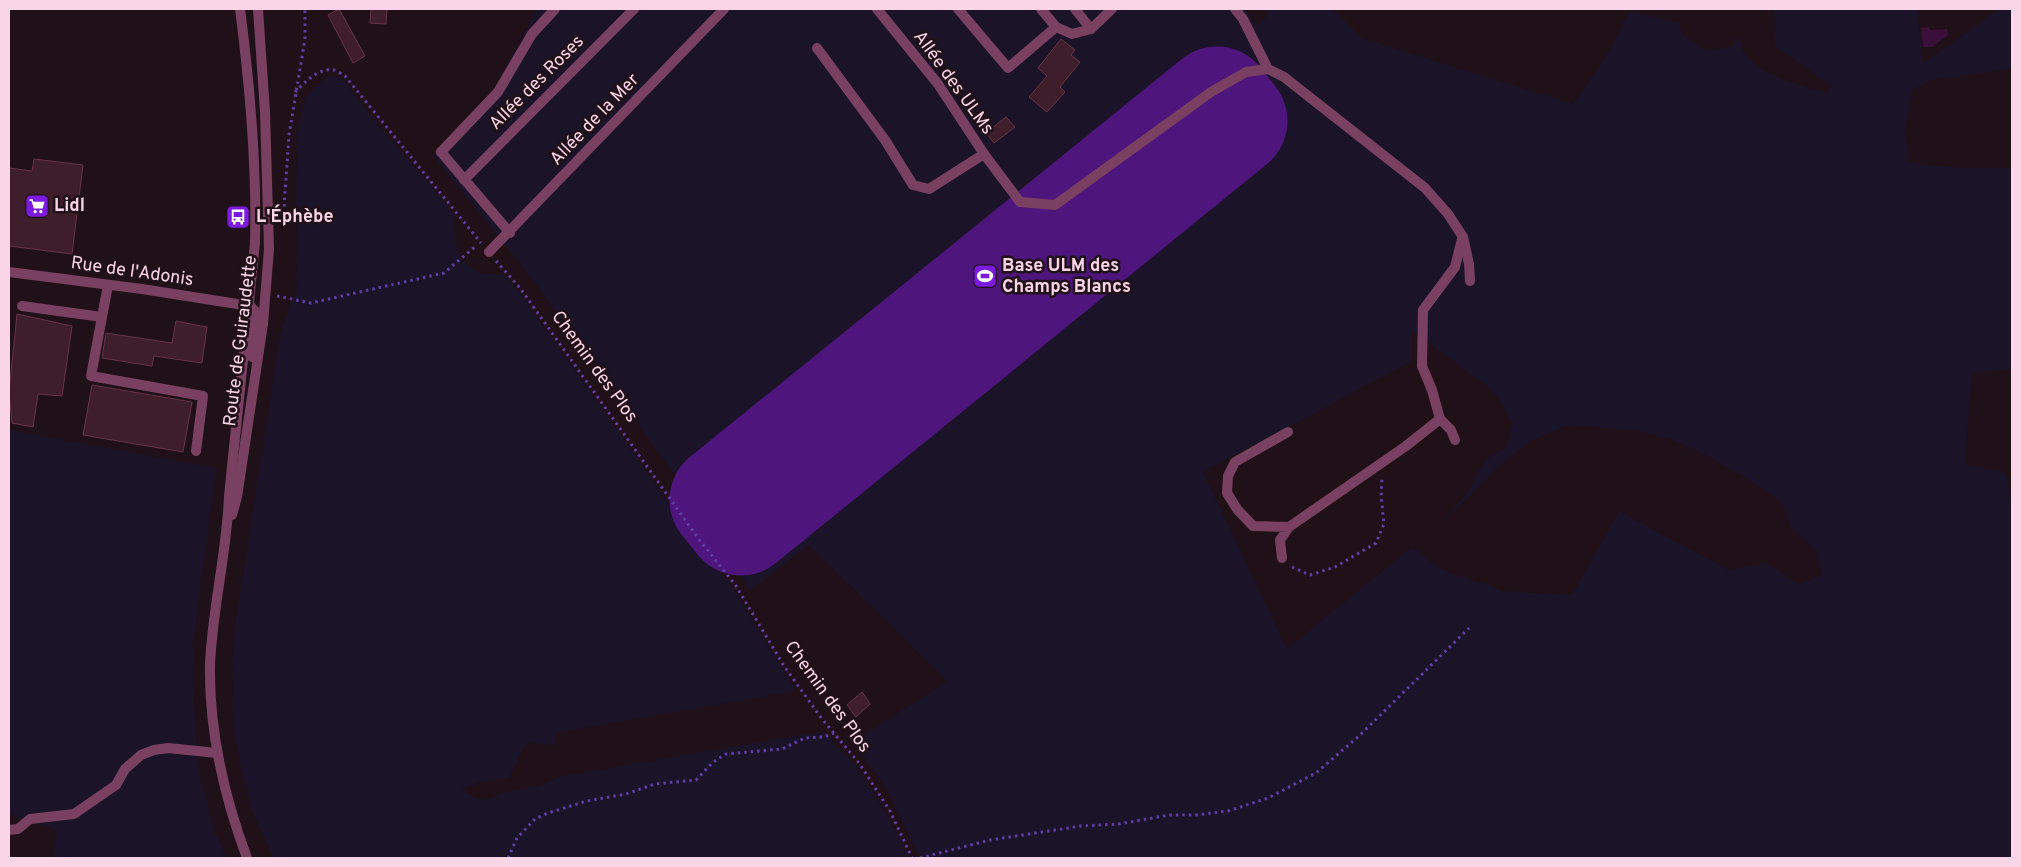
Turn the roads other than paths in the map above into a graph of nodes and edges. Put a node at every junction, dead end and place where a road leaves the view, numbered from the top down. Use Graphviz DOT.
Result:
graph roads {
  1 [pos="240,9"];
  2 [pos="258,9"];
  3 [pos="554,9"];
  4 [pos="634,9"];
  5 [pos="724,9"];
  6 [pos="876,9"];
  7 [pos="958,9"];
  8 [pos="1041,9"];
  9 [pos="1075,9"];
  10 [pos="1112,9"];
  11 [pos="1235,9"];
  12 [pos="1056,27"];
  13 [pos="1091,29"];
  14 [pos="817,48"];
  15 [pos="1268,69"];
  16 [pos="984,154"];
  17 [pos="464,180"];
  18 [pos="510,233"];
  19 [pos="1463,237"];
  20 [pos="489,252"];
  21 [pos="9,272"];
  22 [pos="1470,281"];
  23 [pos="108,284"];
  24 [pos="22,306"];
  25 [pos="250,306"];
  26 [pos="102,317"];
  27 [pos="1440,419"];
  28 [pos="1288,432"];
  29 [pos="1455,440"];
  30 [pos="196,451"];
  31 [pos="237,497"];
  32 [pos="1289,527"];
  33 [pos="228,530"];
  34 [pos="1282,558"];
  35 [pos="217,752"];
  36 [pos="9,830"];
  37 [pos="247,858"];
  1 -- 25 [label="street, Route de Guiraudette"];
  2 -- 31 [label="street, Route de Guiraudette"];
  3 -- 17 [label="street"];
  4 -- 17 [label="street, Allée des Roses"];
  5 -- 18 [label="street, Allée de la Mer"];
  6 -- 16 [label="street, Allée des ULMs"];
  7 -- 12 [label="street"];
  8 -- 12 [label="street"];
  9 -- 13 [label="street"];
  10 -- 13 [label="street"];
  11 -- 15 [label="street"];
  12 -- 13 [label="street"];
  14 -- 16 [label="street"];
  15 -- 16 [label="street, Allée des ULMs"];
  15 -- 19 [label="street"];
  17 -- 18 [label="street"];
  18 -- 20 [label="street, Allée de la Mer"];
  19 -- 22 [label="street"];
  19 -- 27 [label="street"];
  21 -- 23 [label="street, Rue de l'Adonis"];
  23 -- 25 [label="street, Rue de l'Adonis"];
  23 -- 26 [label="street"];
  24 -- 26 [label="street"];
  25 -- 31 [label="street, Route de Guiraudette"];
  25 -- 33 [label="street, Route de Guiraudette"];
  26 -- 30 [label="street"];
  27 -- 29 [label="street"];
  27 -- 32 [label="street"];
  28 -- 32 [label="street"];
  31 -- 33 [label="street, Route de Guiraudette"];
  32 -- 34 [label="street"];
  33 -- 35 [label="street, Route de Guiraudette"];
  35 -- 36 [label="street"];
  35 -- 37 [label="street, Route de Guiraudette"];
}
